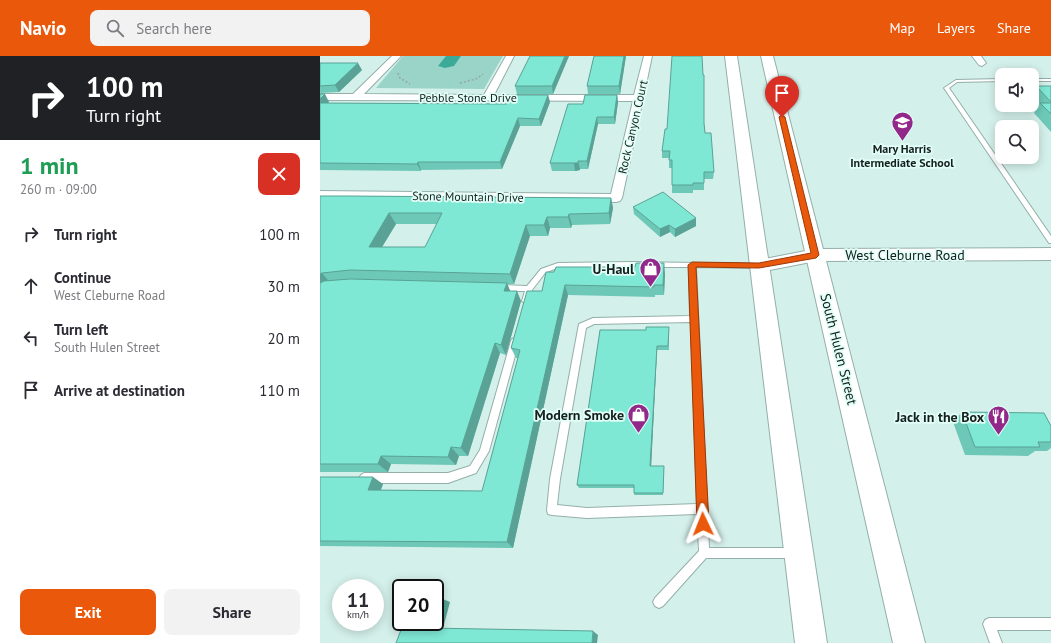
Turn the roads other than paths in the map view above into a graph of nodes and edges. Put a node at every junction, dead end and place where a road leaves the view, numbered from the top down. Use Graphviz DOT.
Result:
graph roads {
  1 [pos="396,56"];
  2 [pos="510,56"];
  3 [pos="648,56"];
  4 [pos="731,56"];
  5 [pos="767,56"];
  6 [pos="995,80"];
  7 [pos="1039,80"];
  8 [pos="1051,80"];
  9 [pos="320,97"];
  10 [pos="356,97"];
  11 [pos="487,98"];
  12 [pos="639,98"];
  13 [pos="320,195"];
  14 [pos="616,198"];
  15 [pos="1051,240"];
  16 [pos="1051,254"];
  17 [pos="816,255"];
  18 [pos="692,265"];
  19 [pos="759,266"];
  20 [pos="490,288"];
  21 [pos="529,289"];
  22 [pos="523,312"];
  23 [pos="695,319"];
  24 [pos="516,335"];
  25 [pos="352,478"];
  26 [pos="702,509"];
  27 [pos="704,553"];
  28 [pos="799,553"];
  29 [pos="660,602"];
  30 [pos="1051,624"];
  31 [pos="811,643"];
  32 [pos="909,643"];
  33 [pos="996,643"];
  1 -- 10 [label="street"];
  2 -- 11 [label="street"];
  3 -- 12 [label="street, Rock Canyon Court"];
  4 -- 19 [label="main road"];
  5 -- 17 [label="main road, South Hulen Street"];
  6 -- 15 [label="lane"];
  7 -- 8 [label="lane"];
  9 -- 10 [label="street, Pebble Stone Drive"];
  10 -- 11 [label="street, Pebble Stone Drive"];
  11 -- 12 [label="street, Pebble Stone Drive"];
  12 -- 14 [label="street, Rock Canyon Court"];
  13 -- 14 [label="street, Stone Mountain Drive"];
  16 -- 17 [label="street, West Cleburne Road"];
  17 -- 19 [label="street, West Cleburne Road"];
  17 -- 32 [label="main road, South Hulen Street"];
  18 -- 19 [label="lane"];
  18 -- 21 [label="lane"];
  18 -- 23 [label="lane"];
  19 -- 28 [label="main road"];
  20 -- 21 [label="lane"];
  21 -- 22 [label="lane"];
  23 -- 26 [label="lane"];
  23 -- 26 [label="lane"];
  24 -- 25 [label="lane"];
  26 -- 27 [label="lane"];
  27 -- 28 [label="lane"];
  27 -- 29 [label="lane"];
  28 -- 31 [label="main road"];
  30 -- 33 [label="lane"];
}
